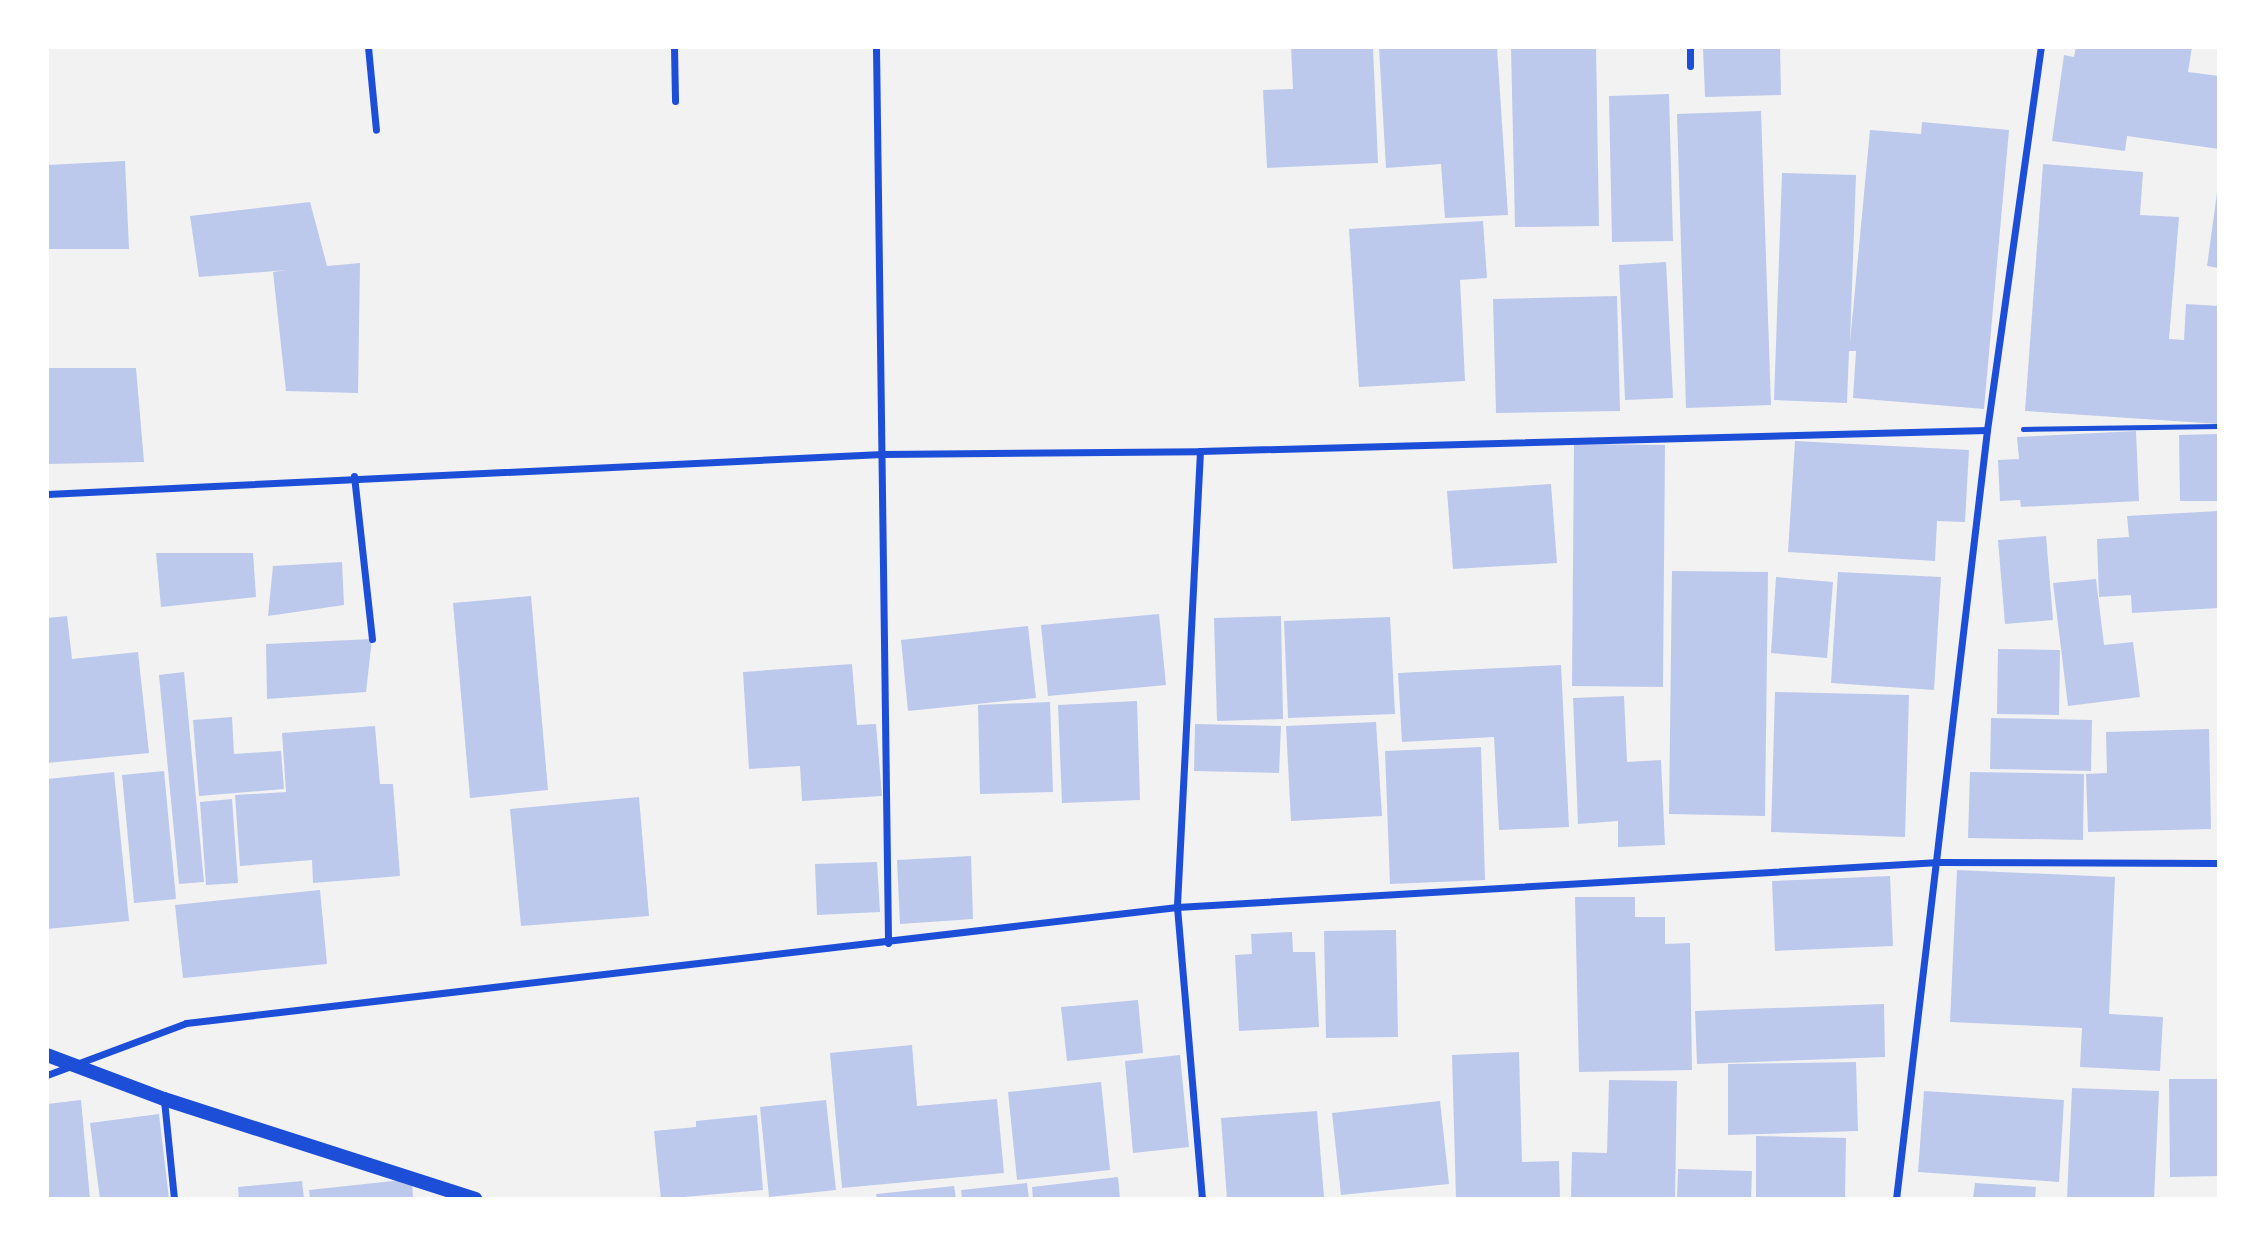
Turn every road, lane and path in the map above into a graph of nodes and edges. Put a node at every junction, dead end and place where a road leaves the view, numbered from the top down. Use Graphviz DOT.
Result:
graph roads {
  1 [pos="368,47"];
  2 [pos="674,47"];
  3 [pos="876,47"];
  4 [pos="1690,47"];
  5 [pos="2041,47"];
  6 [pos="1690,66"];
  7 [pos="675,101"];
  8 [pos="376,130"];
  9 [pos="2219,426"];
  10 [pos="1987,430"];
  11 [pos="1200,451"];
  12 [pos="882,454"];
  13 [pos="354,476"];
  14 [pos="47,494"];
  15 [pos="372,639"];
  16 [pos="1939,862"];
  17 [pos="2219,863"];
  18 [pos="1177,907"];
  19 [pos="887,943"];
  20 [pos="47,1055"];
  21 [pos="69,1065"];
  22 [pos="47,1075"];
  23 [pos="164,1100"];
  24 [pos="174,1199"];
  25 [pos="475,1199"];
  26 [pos="1202,1199"];
  27 [pos="1896,1199"];
  1 -- 8 [label="street"];
  2 -- 7 [label="street"];
  3 -- 12 [label="street"];
  4 -- 6 [label="street"];
  5 -- 10 [label="street"];
  9 -- 10 [label="path"];
  10 -- 11 [label="street"];
  10 -- 16 [label="street"];
  11 -- 12 [label="street"];
  11 -- 18 [label="street"];
  12 -- 13 [label="street"];
  12 -- 19 [label="street"];
  13 -- 14 [label="street"];
  13 -- 15 [label="street"];
  16 -- 17 [label="street"];
  16 -- 18 [label="street"];
  16 -- 27 [label="street"];
  18 -- 19 [label="street"];
  18 -- 26 [label="street"];
  19 -- 21 [label="street"];
  20 -- 21 [label="main road"];
  21 -- 22 [label="street"];
  21 -- 23 [label="main road"];
  23 -- 24 [label="street"];
  23 -- 25 [label="main road"];
}
